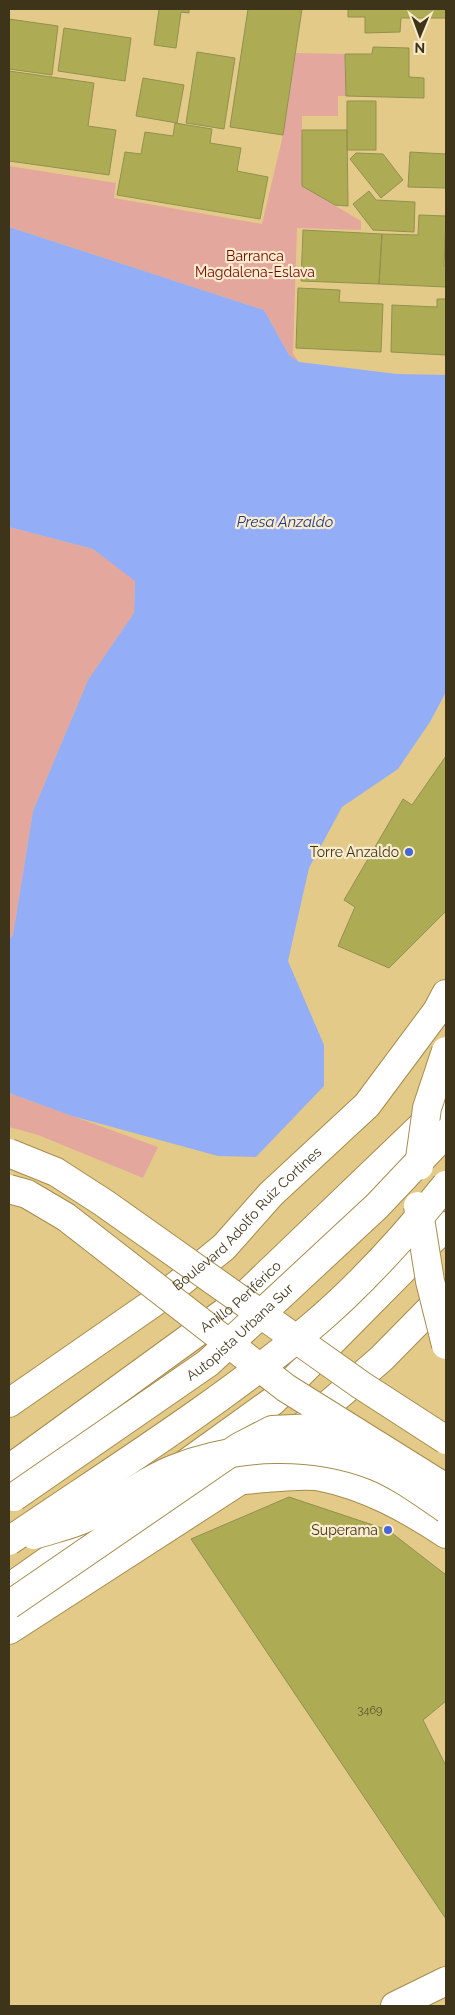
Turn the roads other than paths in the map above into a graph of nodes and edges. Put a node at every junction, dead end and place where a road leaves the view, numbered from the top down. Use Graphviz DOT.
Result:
graph roads {
  1 [pos="446,994"];
  2 [pos="446,1051"];
  3 [pos="446,1096"];
  4 [pos="446,1133"];
  5 [pos="9,1153"];
  6 [pos="446,1185"];
  7 [pos="9,1189"];
  8 [pos="446,1226"];
  9 [pos="446,1253"];
  10 [pos="446,1293"];
  11 [pos="379,1296"];
  12 [pos="133,1315"];
  13 [pos="446,1345"];
  14 [pos="9,1382"];
  15 [pos="9,1403"];
  16 [pos="360,1436"];
  17 [pos="446,1440"];
  18 [pos="9,1469"];
  19 [pos="241,1480"];
  20 [pos="446,1488"];
  21 [pos="9,1500"];
  22 [pos="446,1509"];
  23 [pos="446,1534"];
  24 [pos="9,1542"];
  25 [pos="9,1588"];
  26 [pos="9,1605"];
  27 [pos="9,1630"];
  28 [pos="446,1981"];
  29 [pos="395,2006"];
  1 -- 12 [label="main road, Boulevard Adolfo Ruiz Cortines"];
  2 -- 13 [label="main road, bridge"];
  3 -- 18 [label="main road, Anillo Periférico"];
  4 -- 21 [label="main road, Autopista Urbana Sur, bridge"];
  5 -- 17 [label="main road, bridge"];
  6 -- 24 [label="main road, bridge"];
  7 -- 16 [label="main road, bridge"];
  8 -- 11 [label="main road"];
  9 -- 11 [label="main road"];
  10 -- 19 [label="main road"];
  11 -- 25 [label="main road"];
  12 -- 14 [label="main road"];
  12 -- 15 [label="main road, Boulevard Adolfo Ruiz Cortines"];
  16 -- 20 [label="main road, bridge"];
  16 -- 26 [label="main road, bridge"];
  19 -- 23 [label="main road"];
  19 -- 27 [label="main road"];
  22 -- 24 [label="main road, bridge"];
  28 -- 29 [label="main road"];
}
